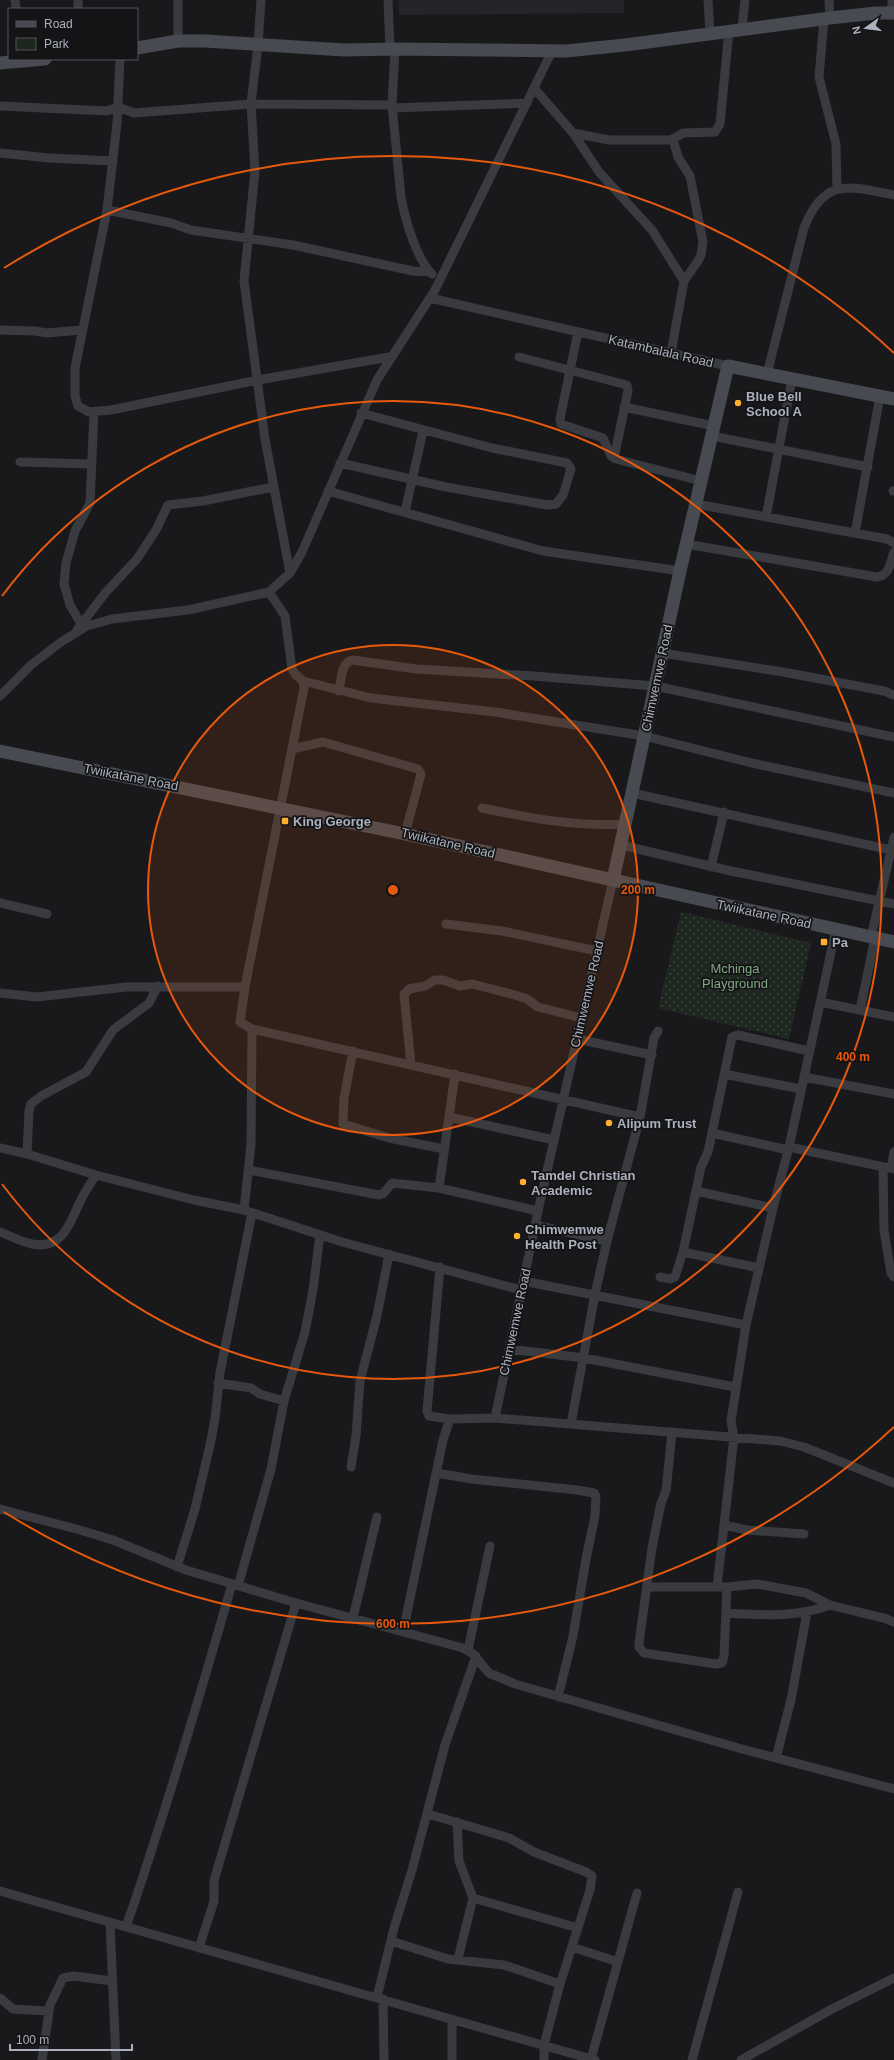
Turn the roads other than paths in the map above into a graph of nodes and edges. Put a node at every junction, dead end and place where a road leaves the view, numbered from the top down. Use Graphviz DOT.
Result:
graph roads {
  1 [pos="178,0"];
  2 [pos="261,0"];
  3 [pos="388,0"];
  4 [pos="708,0"];
  5 [pos="745,0"];
  6 [pos="829,0"];
  7 [pos="892,0"];
  8 [pos="893,13"];
  9 [pos="827,18"];
  10 [pos="736,29"];
  11 [pos="710,33"];
  12 [pos="178,42"];
  13 [pos="258,46"];
  14 [pos="138,48"];
  15 [pos="392,49"];
  16 [pos="552,51"];
  17 [pos="21,60"];
  18 [pos="120,60"];
  19 [pos="0,63"];
  20 [pos="534,88"];
  21 [pos="527,102"];
  22 [pos="251,104"];
  23 [pos="0,106"];
  24 [pos="393,106"];
  25 [pos="118,107"];
  26 [pos="573,133"];
  27 [pos="674,139"];
  28 [pos="0,153"];
  29 [pos="113,161"];
  30 [pos="837,189"];
  31 [pos="894,195"];
  32 [pos="107,210"];
  33 [pos="247,237"];
  34 [pos="430,272"];
  35 [pos="439,281"];
  36 [pos="684,281"];
  37 [pos="430,298"];
  38 [pos="0,330"];
  39 [pos="82,330"];
  40 [pos="578,332"];
  41 [pos="671,353"];
  42 [pos="389,357"];
  43 [pos="519,357"];
  44 [pos="728,366"];
  45 [pos="570,370"];
  46 [pos="768,374"];
  47 [pos="792,379"];
  48 [pos="258,380"];
  49 [pos="880,396"];
  50 [pos="894,399"];
  51 [pos="624,407"];
  52 [pos="94,412"];
  53 [pos="361,413"];
  54 [pos="423,431"];
  55 [pos="713,431"];
  56 [pos="778,449"];
  57 [pos="614,458"];
  58 [pos="20,462"];
  59 [pos="340,463"];
  60 [pos="91,464"];
  61 [pos="868,467"];
  62 [pos="413,479"];
  63 [pos="701,481"];
  64 [pos="273,487"];
  65 [pos="328,491"];
  66 [pos="696,504"];
  67 [pos="405,512"];
  68 [pos="766,516"];
  69 [pos="855,533"];
  70 [pos="894,543"];
  71 [pos="686,544"];
  72 [pos="894,552"];
  73 [pos="680,571"];
  74 [pos="290,573"];
  75 [pos="270,592"];
  76 [pos="81,624"];
  77 [pos="75,632"];
  78 [pos="662,653"];
  79 [pos="303,681"];
  80 [pos="655,686"];
  81 [pos="339,691"];
  82 [pos="894,695"];
  83 [pos="0,696"];
  84 [pos="644,736"];
  85 [pos="894,737"];
  86 [pos="292,749"];
  87 [pos="0,751"];
  88 [pos="632,793"];
  89 [pos="894,793"];
  90 [pos="280,808"];
  91 [pos="482,808"];
  92 [pos="724,812"];
  93 [pos="625,824"];
  94 [pos="406,834"];
  95 [pos="894,840"];
  96 [pos="620,845"];
  97 [pos="891,850"];
  98 [pos="711,867"];
  99 [pos="613,880"];
  100 [pos="880,900"];
  101 [pos="0,903"];
  102 [pos="894,904"];
  103 [pos="47,914"];
  104 [pos="446,924"];
  105 [pos="836,929"];
  106 [pos="873,938"];
  107 [pos="894,942"];
  108 [pos="597,951"];
  109 [pos="158,986"];
  110 [pos="245,986"];
  111 [pos="0,993"];
  112 [pos="820,1002"];
  113 [pos="860,1010"];
  114 [pos="894,1017"];
  115 [pos="582,1018"];
  116 [pos="252,1029"];
  117 [pos="658,1031"];
  118 [pos="577,1039"];
  119 [pos="810,1051"];
  120 [pos="353,1052"];
  121 [pos="652,1054"];
  122 [pos="411,1065"];
  123 [pos="455,1074"];
  124 [pos="724,1074"];
  125 [pos="804,1077"];
  126 [pos="801,1089"];
  127 [pos="894,1094"];
  128 [pos="563,1099"];
  129 [pos="449,1117"];
  130 [pos="640,1117"];
  131 [pos="712,1134"];
  132 [pos="554,1140"];
  133 [pos="0,1148"];
  134 [pos="789,1148"];
  135 [pos="444,1149"];
  136 [pos="894,1152"];
  137 [pos="27,1154"];
  138 [pos="889,1168"];
  139 [pos="249,1170"];
  140 [pos="96,1174"];
  141 [pos="439,1188"];
  142 [pos="696,1191"];
  143 [pos="773,1208"];
  144 [pos="538,1211"];
  145 [pos="248,1212"];
  146 [pos="535,1225"];
  147 [pos="0,1232"];
  148 [pos="320,1236"];
  149 [pos="608,1241"];
  150 [pos="683,1252"];
  151 [pos="389,1254"];
  152 [pos="440,1267"];
  153 [pos="759,1268"];
  154 [pos="660,1277"];
  155 [pos="894,1277"];
  156 [pos="522,1285"];
  157 [pos="595,1294"];
  158 [pos="746,1325"];
  159 [pos="509,1349"];
  160 [pos="584,1358"];
  161 [pos="218,1383"];
  162 [pos="735,1387"];
  163 [pos="284,1401"];
  164 [pos="495,1418"];
  165 [pos="450,1419"];
  166 [pos="571,1424"];
  167 [pos="672,1432"];
  168 [pos="734,1437"];
  169 [pos="351,1467"];
  170 [pos="437,1473"];
  171 [pos="894,1483"];
  172 [pos="0,1509"];
  173 [pos="377,1517"];
  174 [pos="724,1525"];
  175 [pos="804,1534"];
  176 [pos="490,1546"];
  177 [pos="177,1567"];
  178 [pos="235,1585"];
  179 [pos="647,1587"];
  180 [pos="717,1587"];
  181 [pos="727,1587"];
  182 [pos="296,1603"];
  183 [pos="830,1605"];
  184 [pos="807,1612"];
  185 [pos="726,1613"];
  186 [pos="353,1618"];
  187 [pos="894,1622"];
  188 [pos="403,1632"];
  189 [pos="468,1650"];
  190 [pos="476,1656"];
  191 [pos="558,1697"];
  192 [pos="776,1758"];
  193 [pos="894,1789"];
  194 [pos="428,1814"];
  195 [pos="457,1822"];
  196 [pos="0,1891"];
  197 [pos="738,1892"];
  198 [pos="638,1893"];
  199 [pos="473,1898"];
  200 [pos="110,1923"];
  201 [pos="126,1927"];
  202 [pos="578,1928"];
  203 [pos="390,1940"];
  204 [pos="572,1947"];
  205 [pos="199,1948"];
  206 [pos="458,1960"];
  207 [pos="618,1962"];
  208 [pos="894,1978"];
  209 [pos="112,1982"];
  210 [pos="560,1984"];
  211 [pos="0,1998"];
  212 [pos="380,1998"];
  213 [pos="48,2011"];
  214 [pos="452,2019"];
  215 [pos="544,2045"];
  216 [pos="593,2059"];
  217 [pos="42,2060"];
  218 [pos="116,2060"];
  219 [pos="384,2060"];
  220 [pos="452,2060"];
  221 [pos="544,2060"];
  222 [pos="692,2060"];
  223 [pos="741,2060"];
  1 -- 12 [label="street"];
  2 -- 13 [label="street"];
  3 -- 15 [label="street"];
  4 -- 11 [label="street"];
  5 -- 10 [label="street"];
  6 -- 9 [label="street"];
  7 -- 8 [label="street"];
  8 -- 9 [label="street"];
  9 -- 10 [label="street"];
  9 -- 30 [label="street"];
  10 -- 11 [label="street"];
  10 -- 27 [label="street"];
  11 -- 16 [label="street"];
  12 -- 13 [label="street"];
  12 -- 14 [label="street"];
  13 -- 15 [label="street"];
  13 -- 22 [label="street"];
  15 -- 16 [label="street"];
  15 -- 24 [label="street"];
  16 -- 20 [label="street"];
  17 -- 19 [label="street"];
  18 -- 25 [label="street"];
  20 -- 21 [label="street"];
  20 -- 26 [label="street"];
  21 -- 24 [label="street"];
  21 -- 35 [label="street"];
  22 -- 24 [label="street"];
  22 -- 25 [label="street"];
  22 -- 33 [label="street"];
  23 -- 25 [label="street"];
  24 -- 34 [label="street"];
  25 -- 29 [label="street"];
  26 -- 27 [label="street"];
  26 -- 36 [label="street"];
  27 -- 36 [label="street"];
  28 -- 29 [label="street"];
  29 -- 32 [label="street"];
  30 -- 31 [label="street"];
  30 -- 46 [label="street"];
  32 -- 33 [label="street"];
  32 -- 39 [label="street"];
  33 -- 34 [label="street"];
  33 -- 48 [label="street"];
  34 -- 35 [label="street"];
  35 -- 37 [label="street"];
  36 -- 41 [label="street"];
  37 -- 40 [label="street, Katambalala Road"];
  37 -- 42 [label="street"];
  38 -- 39 [label="street"];
  39 -- 52 [label="street"];
  40 -- 41 [label="street, Katambalala Road"];
  40 -- 45 [label="street"];
  41 -- 44 [label="street, Katambalala Road"];
  42 -- 48 [label="street"];
  42 -- 53 [label="street"];
  43 -- 45 [label="street"];
  44 -- 46 [label="street, Katambalala Road"];
  44 -- 55 [label="street, Chimwemwe Road"];
  45 -- 51 [label="street"];
  45 -- 57 [label="street"];
  46 -- 47 [label="street, Katambalala Road"];
  47 -- 49 [label="street, Katambalala Road"];
  47 -- 56 [label="street"];
  48 -- 52 [label="street"];
  48 -- 64 [label="street"];
  49 -- 50 [label="street, Katambalala Road"];
  49 -- 61 [label="street"];
  51 -- 55 [label="street"];
  51 -- 57 [label="street"];
  52 -- 60 [label="street"];
  53 -- 54 [label="street"];
  53 -- 59 [label="street"];
  54 -- 62 [label="street"];
  54 -- 62 [label="street"];
  55 -- 56 [label="street"];
  55 -- 63 [label="street, Chimwemwe Road"];
  56 -- 61 [label="street"];
  56 -- 68 [label="street"];
  57 -- 63 [label="street"];
  58 -- 60 [label="street"];
  59 -- 62 [label="street"];
  59 -- 65 [label="street"];
  60 -- 76 [label="street"];
  61 -- 69 [label="street"];
  62 -- 67 [label="street"];
  63 -- 66 [label="street, Chimwemwe Road"];
  64 -- 74 [label="street"];
  64 -- 76 [label="street"];
  65 -- 67 [label="street"];
  65 -- 74 [label="street"];
  66 -- 68 [label="street"];
  66 -- 71 [label="street, Chimwemwe Road"];
  67 -- 73 [label="street"];
  68 -- 69 [label="street"];
  69 -- 70 [label="street"];
  71 -- 72 [label="street"];
  71 -- 73 [label="street, Chimwemwe Road"];
  73 -- 78 [label="street, Chimwemwe Road"];
  74 -- 75 [label="street"];
  75 -- 77 [label="street"];
  75 -- 79 [label="street"];
  76 -- 77 [label="street"];
  77 -- 83 [label="street"];
  78 -- 80 [label="street, Chimwemwe Road"];
  78 -- 82 [label="street"];
  79 -- 81 [label="street"];
  79 -- 86 [label="street"];
  80 -- 81 [label="street"];
  80 -- 84 [label="street, Chimwemwe Road"];
  80 -- 85 [label="street"];
  81 -- 84 [label="street"];
  84 -- 88 [label="street, Chimwemwe Road"];
  84 -- 89 [label="street"];
  86 -- 90 [label="street"];
  86 -- 94 [label="street"];
  87 -- 90 [label="street, Twiikatane Road"];
  88 -- 92 [label="street"];
  88 -- 93 [label="street, Chimwemwe Road"];
  90 -- 94 [label="street, Twiikatane Road"];
  90 -- 110 [label="street"];
  91 -- 93 [label="street"];
  92 -- 97 [label="street"];
  92 -- 98 [label="street"];
  93 -- 96 [label="street, Chimwemwe Road"];
  94 -- 99 [label="street, Twiikatane Road"];
  95 -- 97 [label="street"];
  96 -- 98 [label="street"];
  96 -- 99 [label="street, Chimwemwe Road"];
  97 -- 100 [label="street"];
  98 -- 100 [label="street"];
  99 -- 105 [label="street, Twiikatane Road"];
  99 -- 108 [label="street, Chimwemwe Road"];
  100 -- 102 [label="street"];
  100 -- 106 [label="street"];
  101 -- 103 [label="street"];
  104 -- 108 [label="street"];
  105 -- 106 [label="street, Twiikatane Road"];
  105 -- 112 [label="street"];
  106 -- 107 [label="street, Twiikatane Road"];
  106 -- 113 [label="street"];
  108 -- 115 [label="street, Chimwemwe Road"];
  109 -- 110 [label="street"];
  109 -- 111 [label="street"];
  109 -- 137 [label="street"];
  110 -- 116 [label="street"];
  112 -- 113 [label="street"];
  112 -- 119 [label="street"];
  113 -- 114 [label="street"];
  115 -- 118 [label="street, Chimwemwe Road"];
  115 -- 122 [label="street"];
  116 -- 120 [label="street"];
  116 -- 139 [label="street"];
  117 -- 121 [label="street"];
  118 -- 121 [label="street"];
  118 -- 128 [label="street, Chimwemwe Road"];
  119 -- 124 [label="street"];
  119 -- 125 [label="street"];
  120 -- 122 [label="street"];
  120 -- 135 [label="street"];
  121 -- 130 [label="street"];
  122 -- 123 [label="street"];
  123 -- 128 [label="street"];
  123 -- 129 [label="street"];
  124 -- 126 [label="street"];
  124 -- 131 [label="street"];
  125 -- 126 [label="street"];
  125 -- 127 [label="street"];
  126 -- 134 [label="street"];
  128 -- 130 [label="street"];
  128 -- 132 [label="street, Chimwemwe Road"];
  129 -- 132 [label="street"];
  129 -- 135 [label="street"];
  130 -- 149 [label="street"];
  131 -- 134 [label="street"];
  131 -- 142 [label="street"];
  132 -- 144 [label="street, Chimwemwe Road"];
  133 -- 137 [label="street"];
  134 -- 138 [label="street"];
  134 -- 143 [label="street"];
  135 -- 141 [label="street"];
  136 -- 138 [label="street"];
  137 -- 140 [label="street"];
  138 -- 155 [label="street"];
  139 -- 141 [label="street"];
  139 -- 145 [label="street"];
  140 -- 145 [label="street"];
  140 -- 147 [label="street"];
  141 -- 144 [label="street"];
  142 -- 143 [label="street"];
  142 -- 150 [label="street"];
  143 -- 153 [label="street"];
  144 -- 146 [label="street, Chimwemwe Road"];
  145 -- 148 [label="street"];
  145 -- 161 [label="street"];
  146 -- 149 [label="street"];
  146 -- 156 [label="street, Chimwemwe Road"];
  148 -- 151 [label="street"];
  148 -- 163 [label="street"];
  149 -- 157 [label="street"];
  150 -- 153 [label="street"];
  150 -- 154 [label="street"];
  151 -- 152 [label="street"];
  151 -- 169 [label="street"];
  152 -- 156 [label="street"];
  152 -- 165 [label="street"];
  153 -- 158 [label="street"];
  156 -- 157 [label="street"];
  156 -- 159 [label="street, Chimwemwe Road"];
  157 -- 158 [label="street"];
  157 -- 160 [label="street"];
  158 -- 162 [label="street"];
  159 -- 160 [label="street"];
  159 -- 164 [label="street, Chimwemwe Road"];
  160 -- 162 [label="street"];
  160 -- 166 [label="street"];
  161 -- 163 [label="street"];
  161 -- 177 [label="street"];
  162 -- 168 [label="street"];
  163 -- 178 [label="street"];
  164 -- 165 [label="street"];
  164 -- 166 [label="street"];
  165 -- 170 [label="street"];
  166 -- 167 [label="street"];
  167 -- 168 [label="street"];
  167 -- 179 [label="street"];
  168 -- 171 [label="street"];
  168 -- 174 [label="street"];
  170 -- 188 [label="street"];
  170 -- 191 [label="street"];
  172 -- 177 [label="street"];
  173 -- 186 [label="street"];
  174 -- 175 [label="street"];
  174 -- 180 [label="street"];
  176 -- 189 [label="street"];
  177 -- 178 [label="street"];
  178 -- 182 [label="street"];
  178 -- 201 [label="street"];
  179 -- 180 [label="street"];
  179 -- 185 [label="street"];
  180 -- 181 [label="street"];
  181 -- 183 [label="street"];
  181 -- 185 [label="street"];
  182 -- 186 [label="street"];
  182 -- 205 [label="street"];
  183 -- 184 [label="street"];
  183 -- 187 [label="street"];
  184 -- 185 [label="street"];
  184 -- 192 [label="street"];
  186 -- 188 [label="street"];
  188 -- 189 [label="street"];
  189 -- 190 [label="street"];
  190 -- 191 [label="street"];
  190 -- 194 [label="street"];
  191 -- 192 [label="street"];
  192 -- 193 [label="street"];
  194 -- 195 [label="street"];
  194 -- 203 [label="street"];
  195 -- 199 [label="street"];
  195 -- 202 [label="street"];
  196 -- 200 [label="street"];
  197 -- 222 [label="street"];
  198 -- 207 [label="street"];
  199 -- 202 [label="street"];
  199 -- 206 [label="street"];
  200 -- 201 [label="street"];
  200 -- 209 [label="street"];
  201 -- 205 [label="street"];
  202 -- 204 [label="street"];
  203 -- 206 [label="street"];
  203 -- 212 [label="street"];
  204 -- 207 [label="street"];
  204 -- 210 [label="street"];
  205 -- 212 [label="street"];
  206 -- 210 [label="street"];
  207 -- 216 [label="street"];
  208 -- 223 [label="street"];
  209 -- 213 [label="street"];
  209 -- 218 [label="street"];
  210 -- 215 [label="street"];
  211 -- 213 [label="street"];
  212 -- 214 [label="street"];
  212 -- 219 [label="street"];
  213 -- 217 [label="street"];
  214 -- 215 [label="street"];
  214 -- 220 [label="street"];
  215 -- 216 [label="street"];
  215 -- 221 [label="street"];
}
